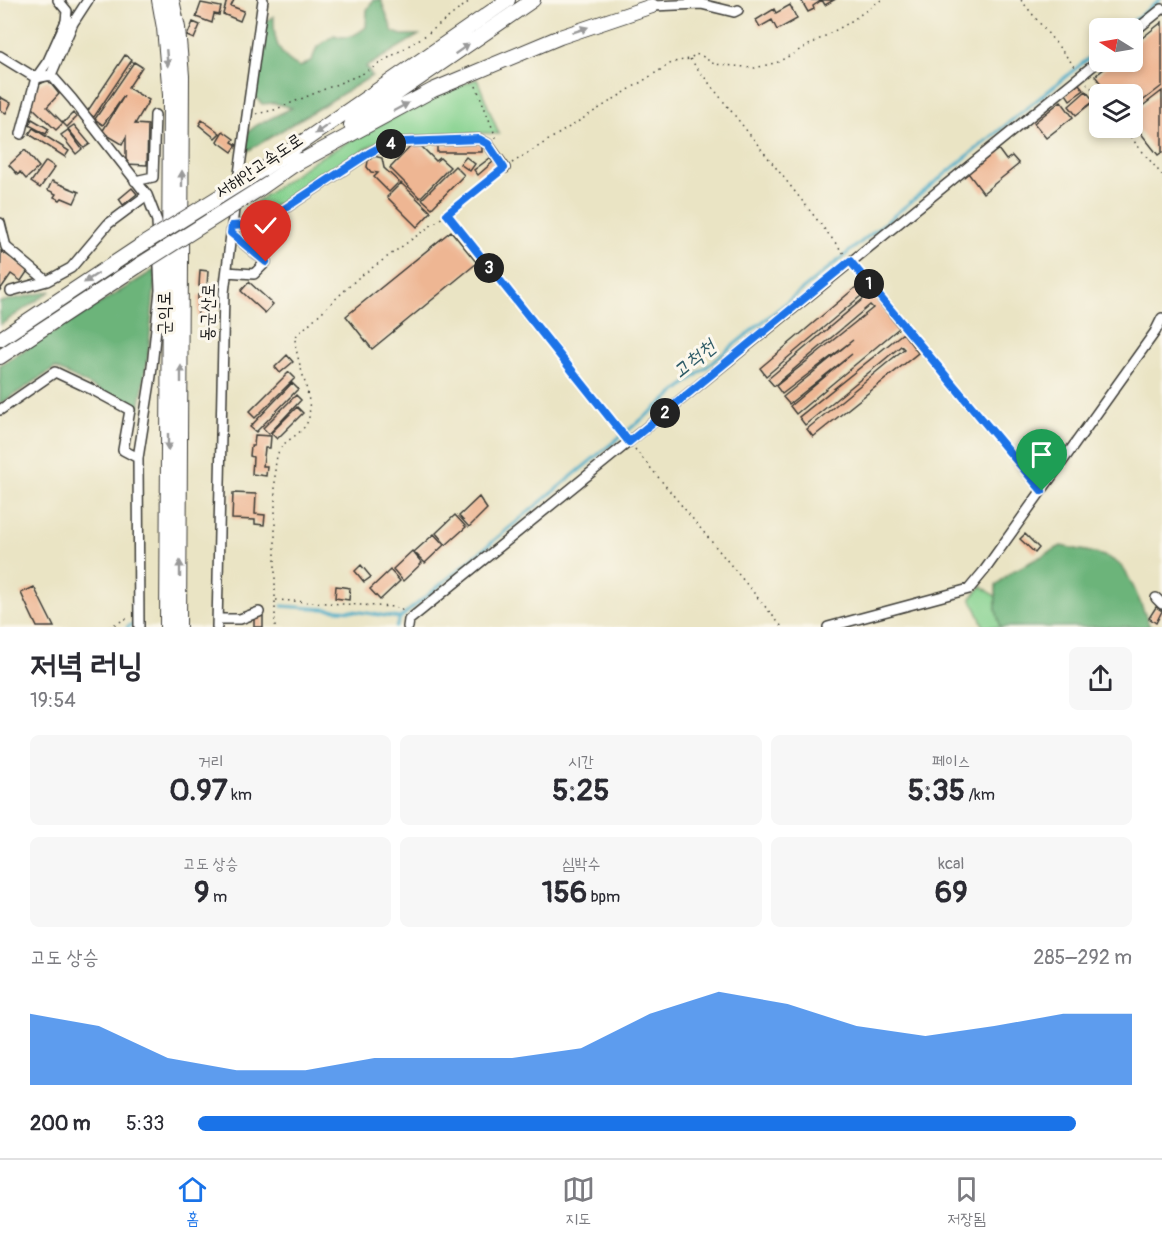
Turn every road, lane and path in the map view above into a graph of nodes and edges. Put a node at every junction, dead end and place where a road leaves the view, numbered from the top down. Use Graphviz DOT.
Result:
graph roads {
  1 [pos="58,0"];
  2 [pos="88,0"];
  3 [pos="159,0"];
  4 [pos="172,0"];
  5 [pos="263,0"];
  6 [pos="471,0"];
  7 [pos="508,0"];
  8 [pos="533,0"];
  9 [pos="881,0"];
  10 [pos="1021,0"];
  11 [pos="705,2"];
  12 [pos="657,3"];
  13 [pos="1162,9"];
  14 [pos="738,10"];
  15 [pos="1143,24"];
  16 [pos="0,56"];
  17 [pos="690,59"];
  18 [pos="1089,67"];
  19 [pos="1079,73"];
  20 [pos="51,75"];
  21 [pos="36,78"];
  22 [pos="476,84"];
  23 [pos="1089,85"];
  24 [pos="155,115"];
  25 [pos="247,117"];
  26 [pos="21,134"];
  27 [pos="1131,138"];
  28 [pos="500,148"];
  29 [pos="294,165"];
  30 [pos="504,168"];
  31 [pos="1162,175"];
  32 [pos="135,181"];
  33 [pos="147,195"];
  34 [pos="447,214"];
  35 [pos="0,223"];
  36 [pos="231,230"];
  37 [pos="849,260"];
  38 [pos="227,272"];
  39 [pos="47,281"];
  40 [pos="11,291"];
  41 [pos="1162,318"];
  42 [pos="0,339"];
  43 [pos="0,357"];
  44 [pos="0,410"];
  45 [pos="627,441"];
  46 [pos="138,458"];
  47 [pos="1042,491"];
  48 [pos="275,600"];
  49 [pos="400,609"];
  50 [pos="139,612"];
  51 [pos="259,612"];
  52 [pos="218,623"];
  53 [pos="109,627"];
  54 [pos="139,627"];
  55 [pos="167,627"];
  56 [pos="180,627"];
  57 [pos="275,627"];
  58 [pos="408,627"];
  59 [pos="782,627"];
  60 [pos="828,627"];
  1 -- 21 [label="street"];
  2 -- 20 [label="street"];
  3 -- 55 [label="highway, 군익로, one-way"];
  56 -- 4 [label="highway, 군익로, one-way"];
  5 -- 25 [label="street, 동군산로"];
  6 -- 25 [label="path"];
  7 -- 42 [label="highway, 서해안고속도로, one-way, bridge"];
  29 -- 8 [label="highway, 서해안고속도로, one-way"];
  9 -- 17 [label="path"];
  10 -- 19 [label="path"];
  11 -- 12 [label="street"];
  11 -- 14 [label="street"];
  29 -- 12 [label="highway, one-way"];
  13 -- 15 [label="street"];
  16 -- 21 [label="street"];
  17 -- 30 [label="path"];
  17 -- 37 [label="path"];
  18 -- 19 [label="street"];
  19 -- 23 [label="path"];
  19 -- 37 [label="street"];
  20 -- 21 [label="street"];
  20 -- 32 [label="street"];
  21 -- 26 [label="street"];
  22 -- 28 [label="path"];
  24 -- 32 [label="street"];
  25 -- 36 [label="street, 동군산로"];
  27 -- 31 [label="path"];
  29 -- 43 [label="highway, 서해안고속도로, bridge"];
  30 -- 34 [label="path"];
  30 -- 36 [label="street"];
  32 -- 33 [label="street"];
  33 -- 39 [label="street"];
  33 -- 46 [label="street"];
  34 -- 45 [label="path"];
  34 -- 48 [label="path"];
  35 -- 39 [label="street"];
  36 -- 38 [label="street, 동군산로"];
  36 -- 38 [label="street"];
  37 -- 45 [label="street"];
  37 -- 47 [label="path"];
  38 -- 52 [label="street, 동군산로"];
  39 -- 40 [label="street"];
  41 -- 47 [label="street"];
  44 -- 46 [label="street"];
  45 -- 58 [label="street"];
  45 -- 59 [label="path"];
  46 -- 50 [label="street"];
  47 -- 60 [label="street"];
  48 -- 49 [label="path"];
  48 -- 57 [label="path"];
  50 -- 53 [label="path"];
  50 -- 54 [label="street"];
  51 -- 52 [label="street"];
}
